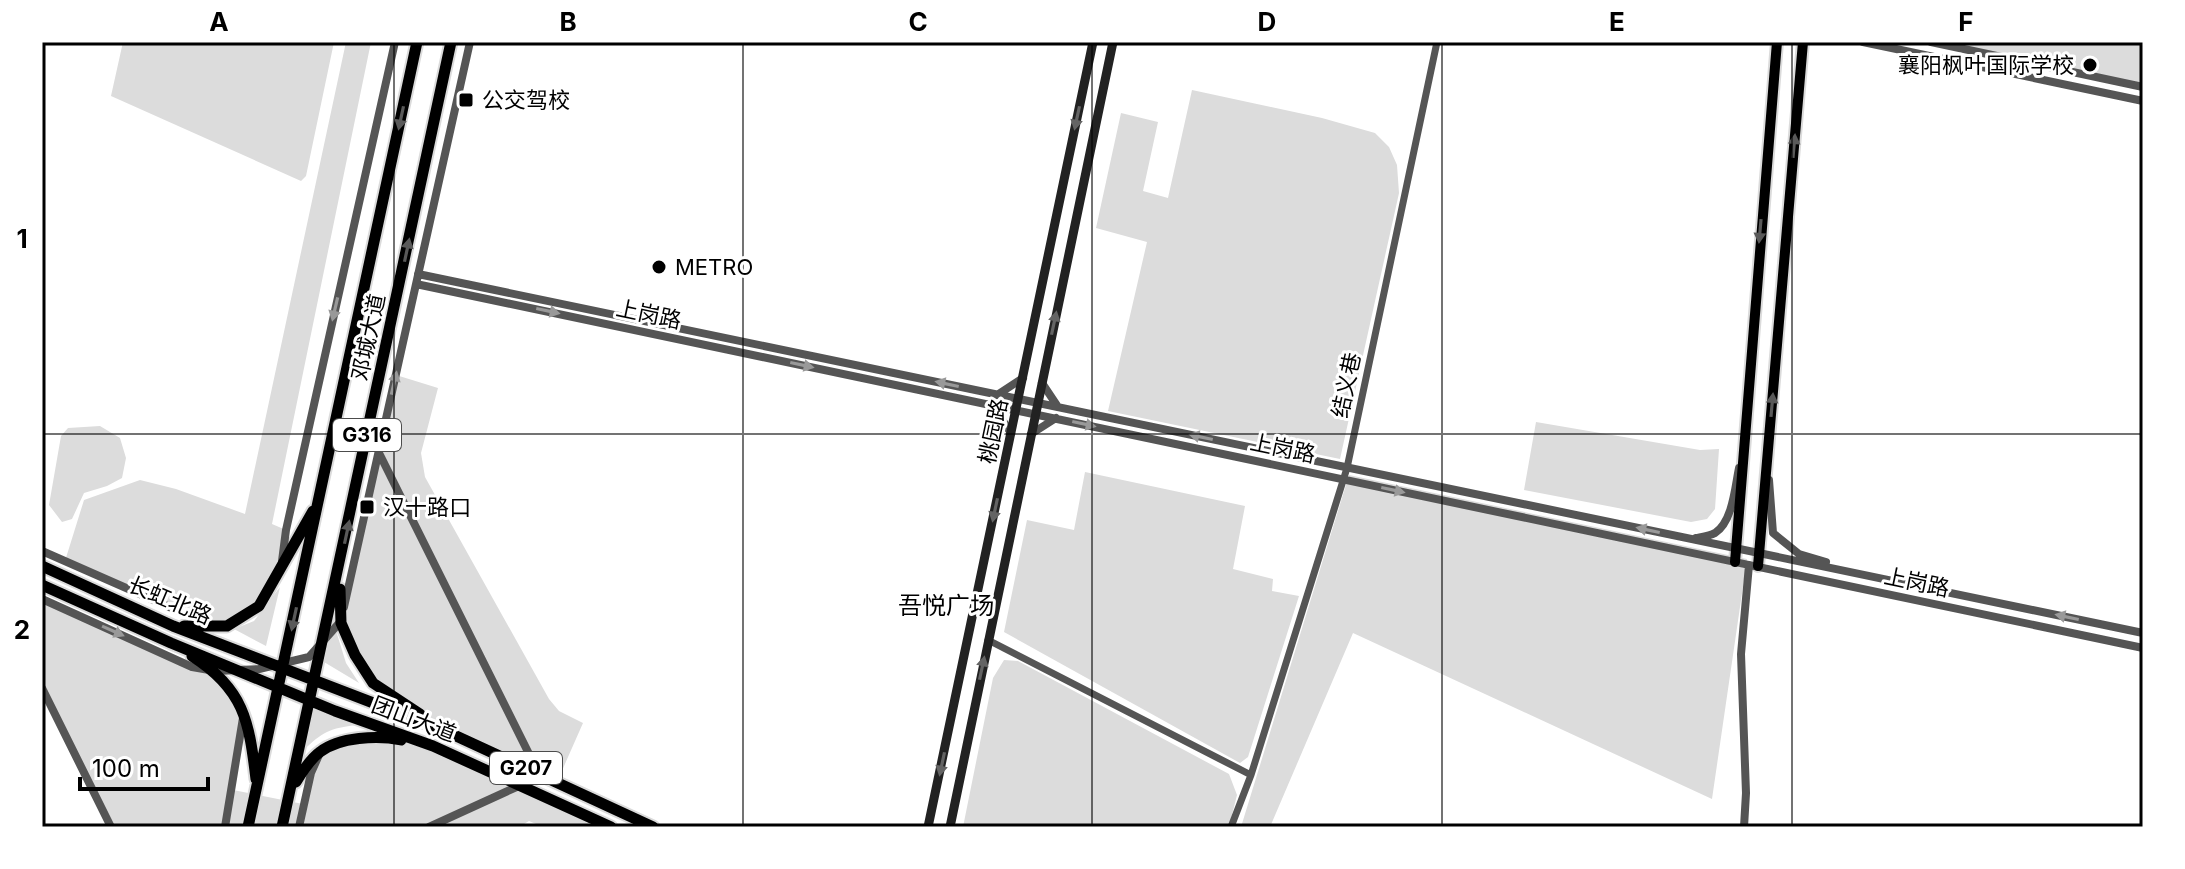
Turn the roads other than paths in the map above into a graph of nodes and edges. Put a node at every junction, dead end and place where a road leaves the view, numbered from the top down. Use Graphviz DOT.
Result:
graph roads {
  1 [pos="395,42"];
  2 [pos="417,42"];
  3 [pos="451,42"];
  4 [pos="470,42"];
  5 [pos="1093,42"];
  6 [pos="1113,42"];
  7 [pos="1437,42"];
  8 [pos="1777,42"];
  9 [pos="1803,42"];
  10 [pos="1863,42"];
  11 [pos="1931,42"];
  12 [pos="2143,87"];
  13 [pos="2143,101"];
  14 [pos="417,279"];
  15 [pos="1023,378"];
  16 [pos="1042,383"];
  17 [pos="997,395"];
  18 [pos="1018,399"];
  19 [pos="1038,403"];
  20 [pos="993,405"];
  21 [pos="1059,407"];
  22 [pos="1016,410"];
  23 [pos="1035,414"];
  24 [pos="1056,418"];
  25 [pos="1011,433"];
  26 [pos="1031,434"];
  27 [pos="1744,439"];
  28 [pos="1768,446"];
  29 [pos="379,452"];
  30 [pos="1347,468"];
  31 [pos="1344,479"];
  32 [pos="320,500"];
  33 [pos="1693,539"];
  34 [pos="1736,548"];
  35 [pos="42,551"];
  36 [pos="1759,553"];
  37 [pos="1735,562"];
  38 [pos="42,566"];
  39 [pos="1753,566"];
  40 [pos="339,568"];
  41 [pos="282,569"];
  42 [pos="1868,576"];
  43 [pos="42,585"];
  44 [pos="42,599"];
  45 [pos="341,623"];
  46 [pos="173,626"];
  47 [pos="212,626"];
  48 [pos="2143,633"];
  49 [pos="988,640"];
  50 [pos="171,643"];
  51 [pos="2143,648"];
  52 [pos="200,654"];
  53 [pos="283,668"];
  54 [pos="215,671"];
  55 [pos="315,681"];
  56 [pos="279,687"];
  57 [pos="42,688"];
  58 [pos="310,701"];
  59 [pos="243,714"];
  60 [pos="441,729"];
  61 [pos="438,748"];
  62 [pos="320,751"];
  63 [pos="540,774"];
  64 [pos="1251,775"];
  65 [pos="521,785"];
  66 [pos="257,788"];
  67 [pos="288,797"];
  68 [pos="111,827"];
  69 [pos="225,827"];
  70 [pos="248,827"];
  71 [pos="282,827"];
  72 [pos="299,827"];
  73 [pos="429,827"];
  74 [pos="611,827"];
  75 [pos="653,827"];
  76 [pos="928,827"];
  77 [pos="950,827"];
  78 [pos="1231,827"];
  79 [pos="1744,827"];
  1 -- 41 [label="street, one-way"];
  2 -- 32 [label="highway, 邓城大道 / G316, one-way"];
  40 -- 3 [label="highway, 邓城大道 / G316, one-way"];
  4 -- 14 [label="street"];
  5 -- 15 [label="main road, 桃园路, one-way"];
  16 -- 6 [label="main road, 桃园路, one-way"];
  7 -- 30 [label="street, 结义巷"];
  8 -- 27 [label="main road, one-way"];
  28 -- 9 [label="main road, one-way"];
  10 -- 13 [label="street"];
  11 -- 12 [label="street"];
  17 -- 14 [label="street, 上岗路, one-way"];
  14 -- 20 [label="street, 上岗路, one-way"];
  29 -- 14 [label="street, one-way"];
  15 -- 17 [label="street"];
  15 -- 18 [label="main road, 桃园路"];
  16 -- 19 [label="main road, 桃园路"];
  16 -- 21 [label="street"];
  17 -- 18 [label="street, 上岗路"];
  18 -- 19 [label="street, 上岗路"];
  18 -- 22 [label="main road, 桃园路"];
  19 -- 21 [label="street, 上岗路"];
  19 -- 23 [label="main road, 桃园路"];
  20 -- 22 [label="street, 上岗路"];
  20 -- 25 [label="street"];
  30 -- 21 [label="street, 上岗路, one-way"];
  22 -- 23 [label="street, 上岗路"];
  22 -- 25 [label="main road, 桃园路"];
  23 -- 24 [label="street, 上岗路"];
  23 -- 26 [label="main road, 桃园路"];
  24 -- 26 [label="street"];
  24 -- 31 [label="street, 上岗路, one-way"];
  25 -- 76 [label="main road, 桃园路, one-way"];
  26 -- 49 [label="main road, 桃园路"];
  27 -- 33 [label="street"];
  27 -- 34 [label="main road"];
  28 -- 36 [label="main road"];
  28 -- 42 [label="street"];
  29 -- 45 [label="street"];
  29 -- 63 [label="street"];
  30 -- 31 [label="street, 结义巷"];
  33 -- 30 [label="street, 上岗路, one-way"];
  31 -- 37 [label="street, 上岗路, one-way"];
  31 -- 64 [label="street, 结义巷"];
  32 -- 41 [label="highway"];
  32 -- 53 [label="highway, 邓城大道 / G316, one-way"];
  33 -- 34 [label="street, 上岗路"];
  34 -- 36 [label="street, 上岗路"];
  34 -- 37 [label="main road"];
  35 -- 47 [label="street"];
  36 -- 39 [label="main road"];
  36 -- 42 [label="street, 上岗路"];
  37 -- 39 [label="street, 上岗路"];
  38 -- 46 [label="highway, 长虹北路 / G207"];
  39 -- 51 [label="street, 上岗路"];
  39 -- 79 [label="street"];
  40 -- 45 [label="highway"];
  40 -- 55 [label="highway, 邓城大道 / G316"];
  41 -- 47 [label="highway"];
  48 -- 42 [label="street, 上岗路, one-way"];
  43 -- 50 [label="highway, 长虹北路 / G207"];
  44 -- 54 [label="street, one-way"];
  45 -- 54 [label="street"];
  45 -- 60 [label="highway"];
  46 -- 47 [label="highway"];
  46 -- 53 [label="highway, 长虹北路 / G207"];
  49 -- 64 [label="street"];
  77 -- 49 [label="main road, 桃园路, one-way"];
  50 -- 52 [label="highway, 长虹北路 / G207"];
  50 -- 54 [label="highway"];
  52 -- 56 [label="highway, 团山大道 / G207"];
  53 -- 55 [label="highway, 团山大道 / G207"];
  53 -- 56 [label="highway, 邓城大道 / G316"];
  54 -- 59 [label="highway"];
  55 -- 58 [label="highway, 邓城大道 / G316"];
  55 -- 60 [label="highway, 团山大道 / G207"];
  56 -- 58 [label="highway, 团山大道 / G207"];
  56 -- 66 [label="highway, 邓城大道 / G316"];
  57 -- 68 [label="street"];
  58 -- 61 [label="highway, 团山大道 / G207"];
  58 -- 67 [label="highway, 邓城大道 / G316"];
  59 -- 66 [label="highway"];
  59 -- 69 [label="street"];
  60 -- 63 [label="highway, 团山大道 / G207"];
  61 -- 62 [label="highway"];
  61 -- 65 [label="highway, 团山大道 / G207"];
  62 -- 67 [label="highway"];
  62 -- 72 [label="street"];
  63 -- 75 [label="highway, 团山大道 / G207"];
  64 -- 78 [label="street, 结义巷"];
  65 -- 73 [label="street"];
  65 -- 74 [label="highway, 团山大道 / G207"];
  66 -- 70 [label="highway, 邓城大道 / G316"];
  67 -- 71 [label="highway, 邓城大道 / G316"];
}
